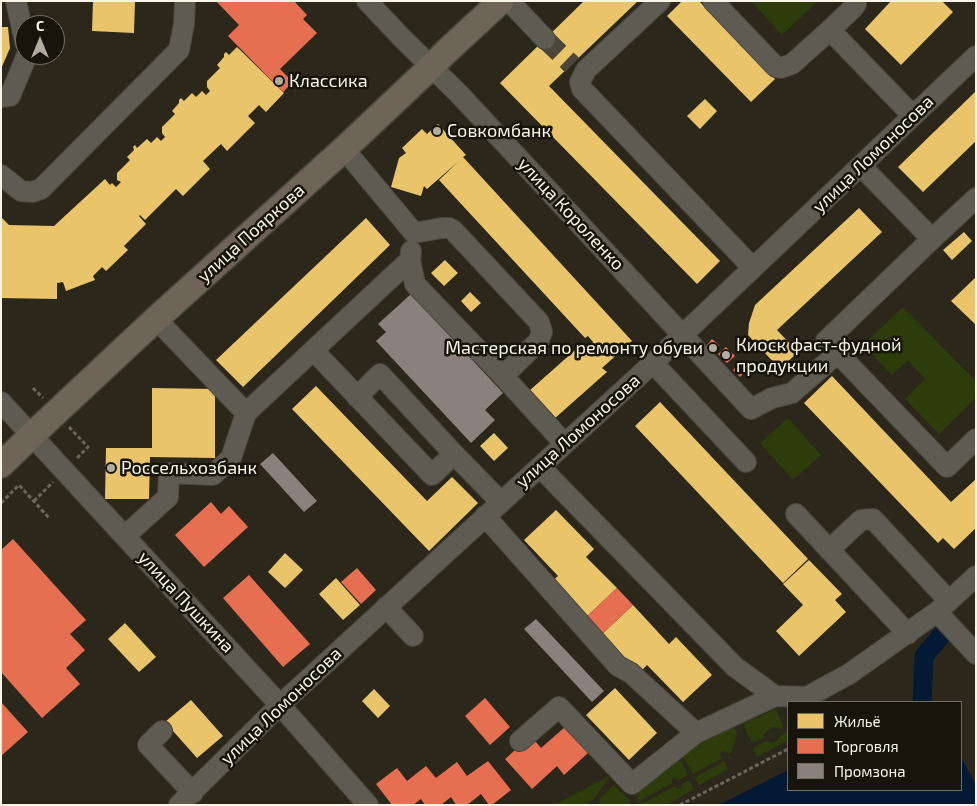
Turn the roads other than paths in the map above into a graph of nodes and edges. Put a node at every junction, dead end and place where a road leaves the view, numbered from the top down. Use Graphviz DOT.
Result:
graph roads {
  1 [pos="16,1"];
  2 [pos="185,1"];
  3 [pos="367,1"];
  4 [pos="501,1"];
  5 [pos="508,1"];
  6 [pos="660,1"];
  7 [pos="713,1"];
  8 [pos="856,1"];
  9 [pos="19,15"];
  10 [pos="830,30"];
  11 [pos="545,39"];
  12 [pos="976,56"];
  13 [pos="23,65"];
  14 [pos="432,66"];
  15 [pos="1,97"];
  16 [pos="913,116"];
  17 [pos="344,149"];
  18 [pos="861,166"];
  19 [pos="1,175"];
  20 [pos="976,198"];
  21 [pos="414,233"];
  22 [pos="932,239"];
  23 [pos="410,260"];
  24 [pos="753,268"];
  25 [pos="156,319"];
  26 [pos="682,334"];
  27 [pos="314,351"];
  28 [pos="838,353"];
  29 [pos="653,363"];
  30 [pos="503,376"];
  31 [pos="357,397"];
  32 [pos="1,402"];
  33 [pos="246,413"];
  34 [pos="32,435"];
  35 [pos="976,439"];
  36 [pos="564,443"];
  37 [pos="454,454"];
  38 [pos="746,462"];
  39 [pos="1,465"];
  40 [pos="540,467"];
  41 [pos="500,502"];
  42 [pos="796,514"];
  43 [pos="486,516"];
  44 [pos="125,536"];
  45 [pos="829,550"];
  46 [pos="976,576"];
  47 [pos="386,607"];
  48 [pos="943,607"];
  49 [pos="908,634"];
  50 [pos="413,636"];
  51 [pos="976,654"];
  52 [pos="775,696"];
  53 [pos="280,705"];
  54 [pos="162,731"];
  55 [pos="696,733"];
  56 [pos="520,741"];
  57 [pos="186,799"];
  58 [pos="368,805"];
  1 -- 9 [label="street"];
  2 -- 19 [label="street"];
  3 -- 14 [label="street, улица Короленко"];
  4 -- 14 [label="main road, улица Пояркова"];
  5 -- 11 [label="street"];
  6 -- 24 [label="street"];
  7 -- 10 [label="street"];
  8 -- 10 [label="street"];
  10 -- 16 [label="street"];
  12 -- 16 [label="street, улица Ломоносова"];
  13 -- 15 [label="street"];
  14 -- 17 [label="main road, улица Пояркова"];
  14 -- 26 [label="street, улица Короленко"];
  16 -- 18 [label="street, улица Ломоносова"];
  17 -- 21 [label="street"];
  17 -- 25 [label="main road, улица Пояркова"];
  18 -- 22 [label="street"];
  18 -- 24 [label="street, улица Ломоносова"];
  20 -- 22 [label="street"];
  21 -- 23 [label="street"];
  21 -- 30 [label="street"];
  22 -- 28 [label="street"];
  23 -- 27 [label="street"];
  23 -- 30 [label="street"];
  24 -- 26 [label="street, улица Ломоносова"];
  25 -- 33 [label="street"];
  25 -- 34 [label="main road, улица Пояркова"];
  26 -- 28 [label="street, улица Короленко"];
  26 -- 29 [label="street, улица Ломоносова"];
  27 -- 31 [label="street"];
  27 -- 33 [label="street"];
  28 -- 35 [label="street"];
  29 -- 36 [label="street, улица Ломоносова"];
  29 -- 38 [label="street"];
  30 -- 36 [label="street"];
  31 -- 37 [label="street"];
  31 -- 37 [label="street"];
  32 -- 34 [label="street, улица Пушкина"];
  33 -- 44 [label="street"];
  34 -- 39 [label="main road, улица Пояркова"];
  34 -- 44 [label="street, улица Пушкина"];
  36 -- 40 [label="street, улица Ломоносова"];
  37 -- 41 [label="street"];
  40 -- 41 [label="street, улица Ломоносова"];
  40 -- 52 [label="street"];
  41 -- 43 [label="street, улица Ломоносова"];
  42 -- 45 [label="street"];
  43 -- 47 [label="street, улица Ломоносова"];
  43 -- 55 [label="street"];
  44 -- 53 [label="street, улица Пушкина"];
  45 -- 48 [label="street"];
  45 -- 49 [label="street"];
  46 -- 48 [label="street"];
  47 -- 50 [label="street"];
  47 -- 53 [label="street, улица Ломоносова"];
  48 -- 49 [label="street"];
  48 -- 51 [label="street"];
  49 -- 52 [label="street"];
  52 -- 55 [label="street"];
  53 -- 57 [label="street, улица Ломоносова"];
  53 -- 58 [label="street, улица Пушкина"];
  54 -- 57 [label="street"];
  55 -- 56 [label="street"];
}
